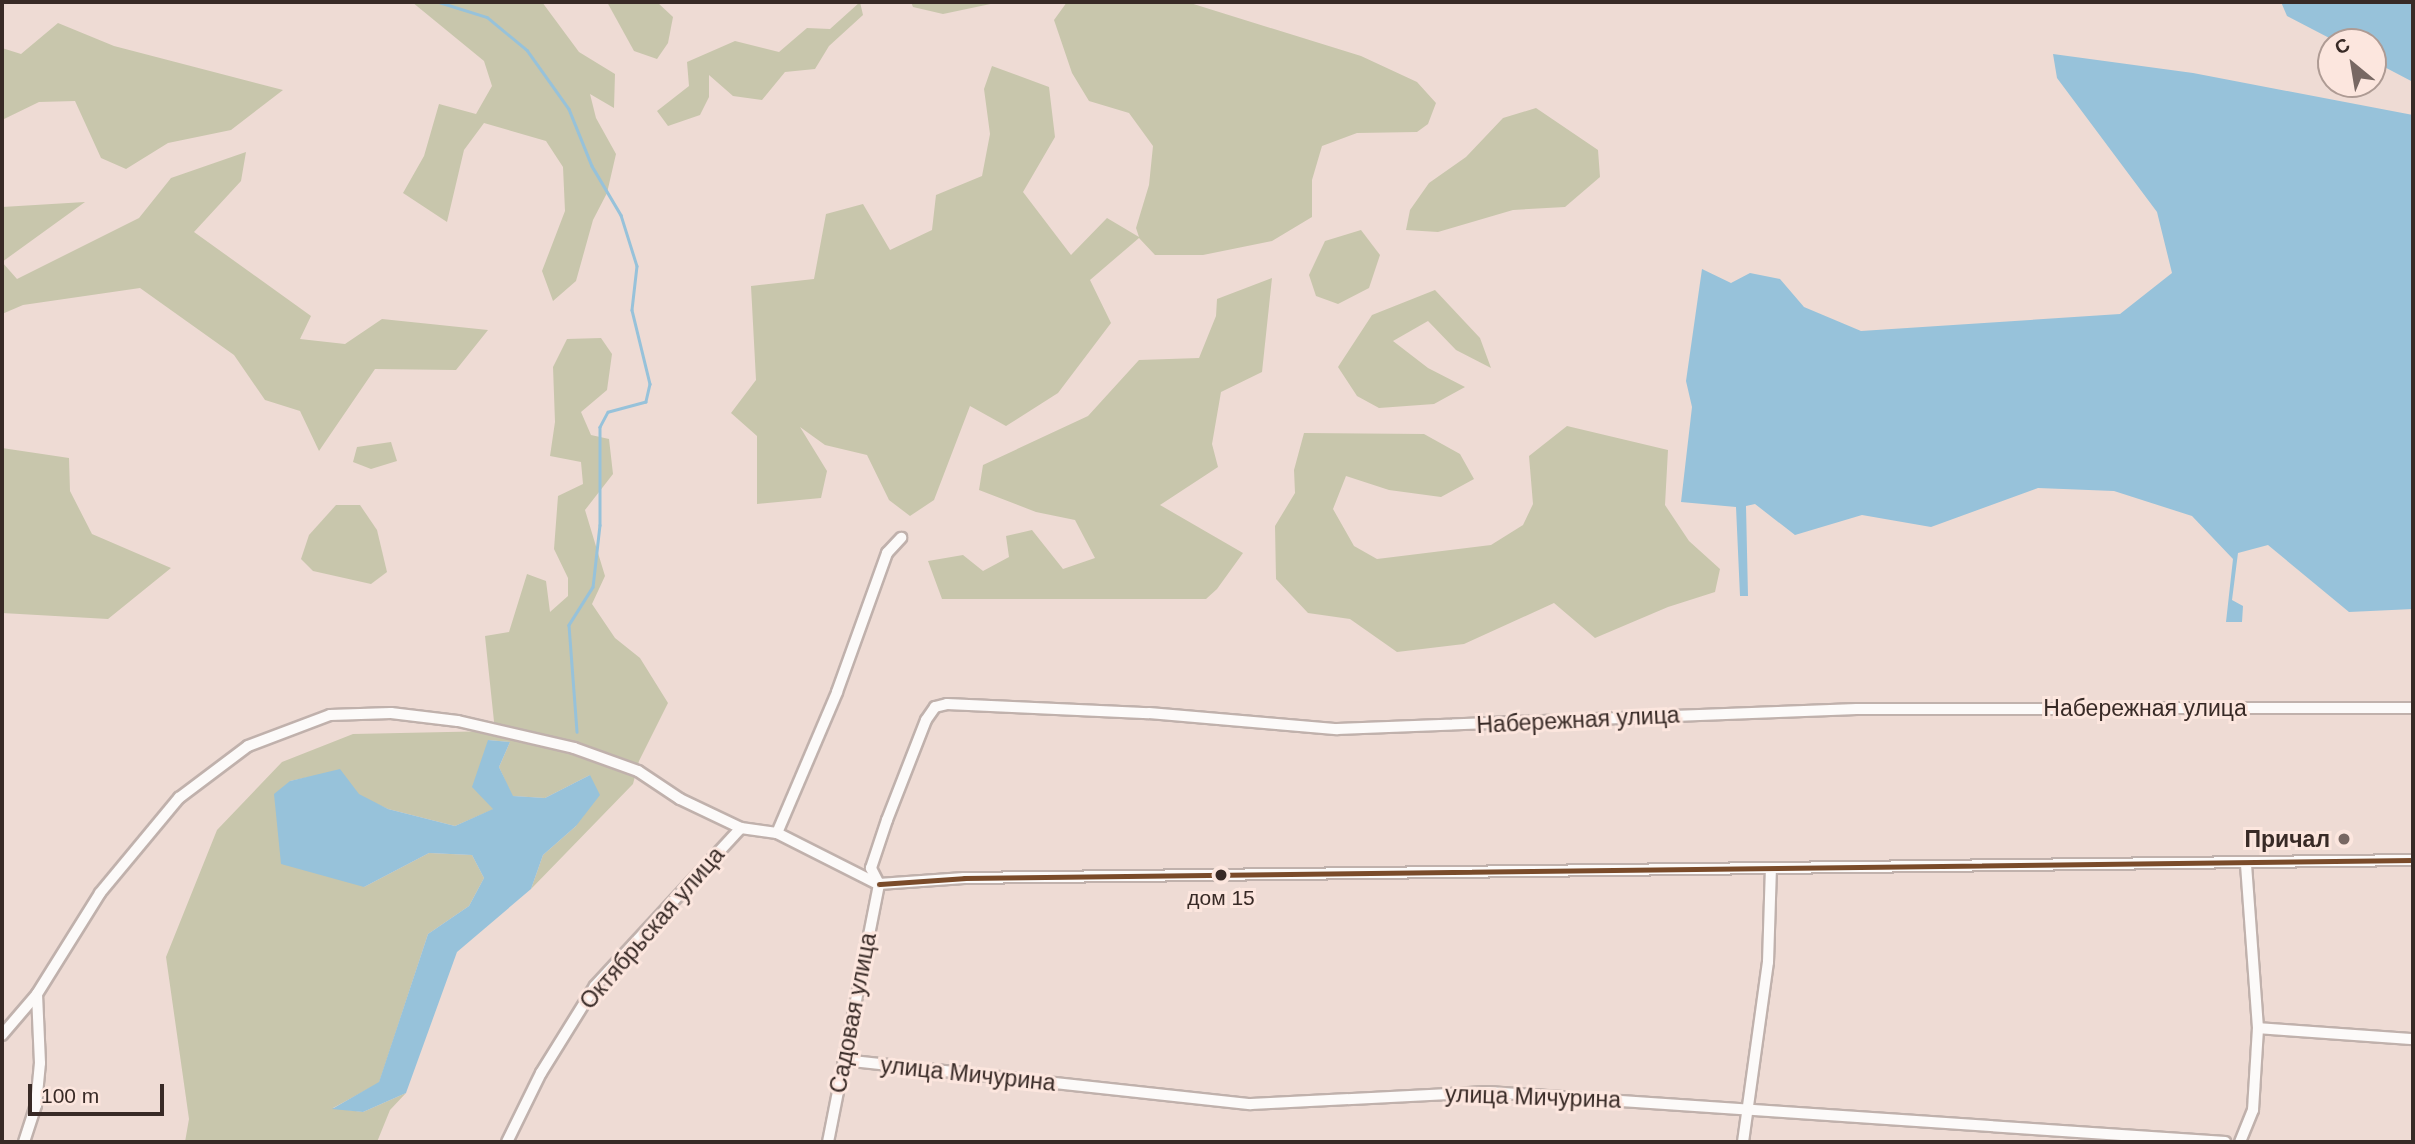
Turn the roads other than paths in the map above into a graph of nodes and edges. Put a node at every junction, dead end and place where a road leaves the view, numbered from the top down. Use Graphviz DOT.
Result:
graph roads {
  1 [pos="901,538"];
  2 [pos="2413,708"];
  3 [pos="741,828"];
  4 [pos="777,833"];
  5 [pos="2413,860"];
  6 [pos="2246,863"];
  7 [pos="1771,869"];
  8 [pos="879,884"];
  9 [pos="37,995"];
  10 [pos="2258,1028"];
  11 [pos="2,1035"];
  12 [pos="2413,1039"];
  13 [pos="843,1060"];
  14 [pos="1748,1107"];
  15 [pos="24,1142"];
  16 [pos="507,1142"];
  17 [pos="828,1142"];
  18 [pos="1743,1142"];
  19 [pos="2225,1142"];
  20 [pos="2240,1142"];
  1 -- 4 [label="street"];
  2 -- 8 [label="street, Набережная улица"];
  3 -- 4 [label="street"];
  3 -- 9 [label="street"];
  3 -- 16 [label="street, Октябрьская улица"];
  4 -- 8 [label="street"];
  5 -- 6 [label="street"];
  6 -- 7 [label="street"];
  6 -- 10 [label="street"];
  7 -- 8 [label="street"];
  7 -- 14 [label="street"];
  8 -- 13 [label="street, Садовая улица"];
  9 -- 11 [label="street"];
  9 -- 15 [label="street"];
  10 -- 12 [label="street"];
  10 -- 20 [label="street"];
  13 -- 14 [label="street, улица Мичурина"];
  13 -- 17 [label="street, Садовая улица"];
  14 -- 18 [label="street"];
  14 -- 19 [label="street, улица Мичурина"];
}
